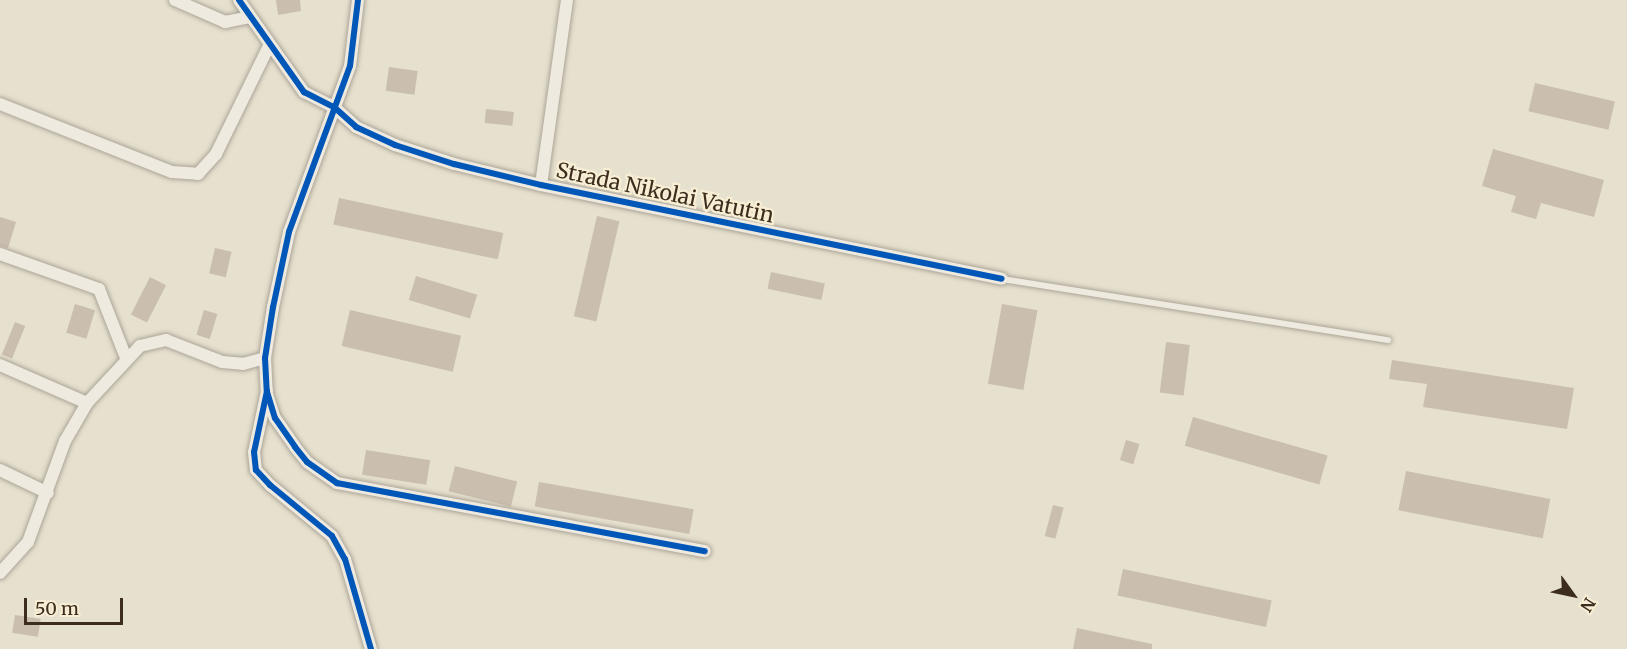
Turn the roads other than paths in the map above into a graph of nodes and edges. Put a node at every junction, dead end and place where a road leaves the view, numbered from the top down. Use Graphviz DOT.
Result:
graph roads {
  1 [pos="176,0"];
  2 [pos="239,0"];
  3 [pos="358,0"];
  4 [pos="567,0"];
  5 [pos="250,17"];
  6 [pos="269,46"];
  7 [pos="0,104"];
  8 [pos="334,107"];
  9 [pos="541,185"];
  10 [pos="0,255"];
  11 [pos="1002,279"];
  12 [pos="1388,340"];
  13 [pos="265,357"];
  14 [pos="126,358"];
  15 [pos="0,365"];
  16 [pos="267,392"];
  17 [pos="87,403"];
  18 [pos="0,470"];
  19 [pos="48,493"];
  20 [pos="705,551"];
  21 [pos="0,573"];
  22 [pos="371,649"];
  1 -- 5 [label="street"];
  2 -- 5 [label="street, Strada Nikolai Vatutin"];
  3 -- 8 [label="street"];
  4 -- 9 [label="street"];
  5 -- 6 [label="street, Strada Nikolai Vatutin"];
  6 -- 7 [label="street"];
  6 -- 8 [label="street, Strada Nikolai Vatutin"];
  8 -- 9 [label="street, Strada Nikolai Vatutin"];
  8 -- 13 [label="street"];
  9 -- 11 [label="street, Strada Nikolai Vatutin"];
  10 -- 14 [label="street"];
  11 -- 12 [label="lane"];
  13 -- 14 [label="street"];
  13 -- 16 [label="street"];
  14 -- 17 [label="street"];
  15 -- 17 [label="street"];
  16 -- 20 [label="street"];
  16 -- 22 [label="street"];
  17 -- 19 [label="street"];
  18 -- 19 [label="street"];
  19 -- 21 [label="street"];
}
